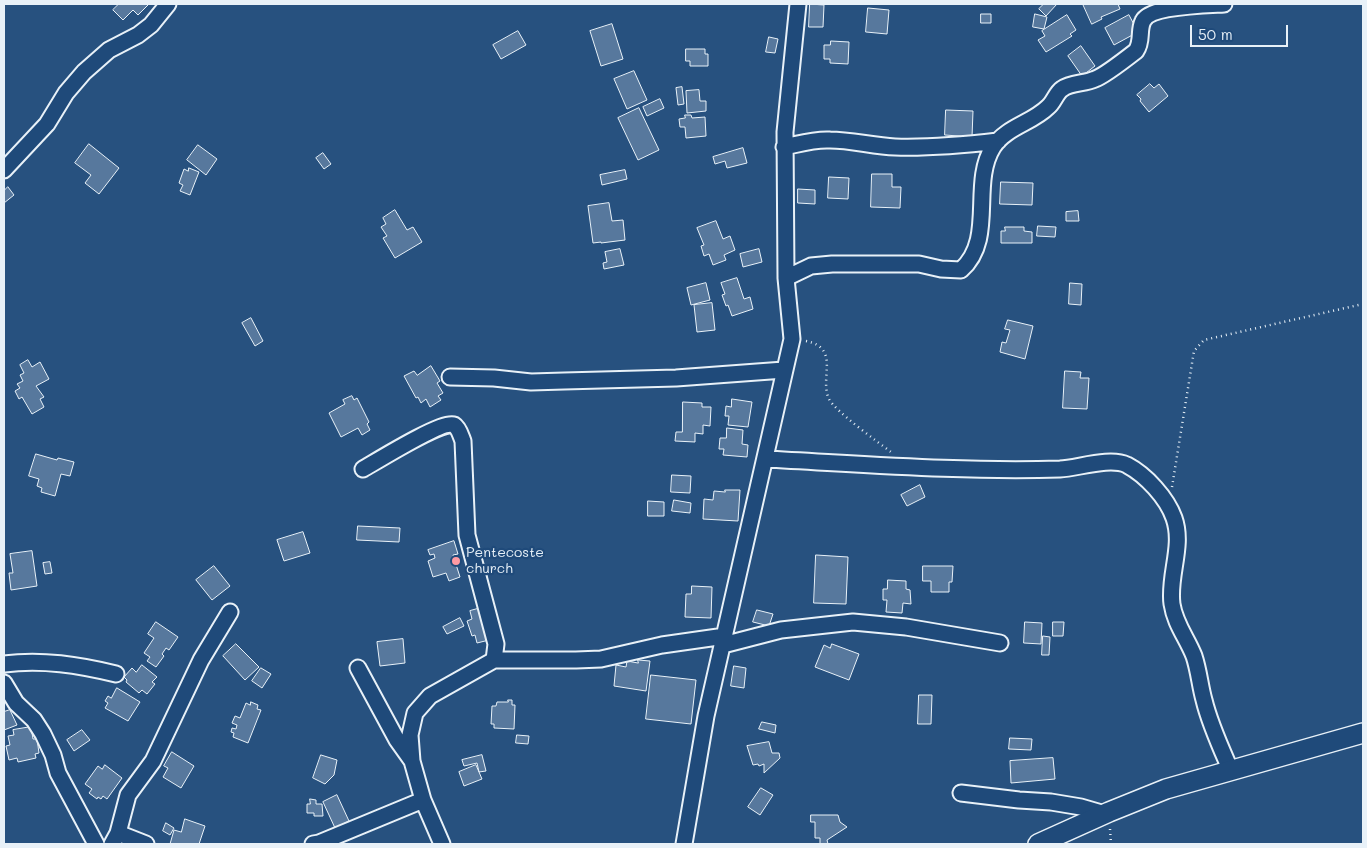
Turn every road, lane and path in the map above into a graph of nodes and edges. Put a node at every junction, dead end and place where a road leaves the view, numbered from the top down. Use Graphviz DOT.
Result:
graph roads {
  1 [pos="168,4"];
  2 [pos="798,4"];
  3 [pos="1224,4"];
  4 [pos="998,140"];
  5 [pos="784,147"];
  6 [pos="22,151"];
  7 [pos="4,158"];
  8 [pos="4,170"];
  9 [pos="786,278"];
  10 [pos="1363,304"];
  11 [pos="792,339"];
  12 [pos="784,370"];
  13 [pos="450,377"];
  14 [pos="765,459"];
  15 [pos="908,466"];
  16 [pos="363,469"];
  17 [pos="1169,506"];
  18 [pos="230,612"];
  19 [pos="724,640"];
  20 [pos="1000,643"];
  21 [pos="494,660"];
  22 [pos="4,664"];
  23 [pos="358,668"];
  24 [pos="116,674"];
  25 [pos="4,683"];
  26 [pos="1363,732"];
  27 [pos="412,761"];
  28 [pos="1231,771"];
  29 [pos="961,793"];
  30 [pos="423,800"];
  31 [pos="1105,814"];
  32 [pos="115,839"];
  33 [pos="96,844"];
  34 [pos="146,844"];
  35 [pos="317,844"];
  36 [pos="442,844"];
  37 [pos="684,844"];
  38 [pos="1038,844"];
  1 -- 6 [label="street"];
  2 -- 5 [label="street"];
  3 -- 4 [label="street"];
  4 -- 5 [label="street"];
  4 -- 9 [label="street"];
  5 -- 9 [label="street"];
  6 -- 7 [label="street"];
  6 -- 8 [label="street"];
  9 -- 11 [label="street"];
  10 -- 17 [label="path"];
  11 -- 12 [label="street"];
  11 -- 15 [label="path"];
  12 -- 13 [label="street"];
  12 -- 14 [label="street"];
  14 -- 15 [label="street"];
  14 -- 19 [label="street"];
  15 -- 17 [label="street"];
  16 -- 21 [label="street"];
  17 -- 28 [label="street"];
  18 -- 32 [label="street"];
  19 -- 20 [label="street"];
  19 -- 21 [label="street"];
  19 -- 37 [label="street"];
  21 -- 27 [label="street"];
  22 -- 24 [label="street"];
  23 -- 27 [label="street"];
  25 -- 33 [label="street"];
  26 -- 28 [label="street"];
  27 -- 30 [label="street"];
  28 -- 31 [label="street"];
  29 -- 31 [label="street"];
  30 -- 35 [label="street"];
  30 -- 36 [label="street"];
  31 -- 38 [label="street"];
  32 -- 34 [label="street"];
}
